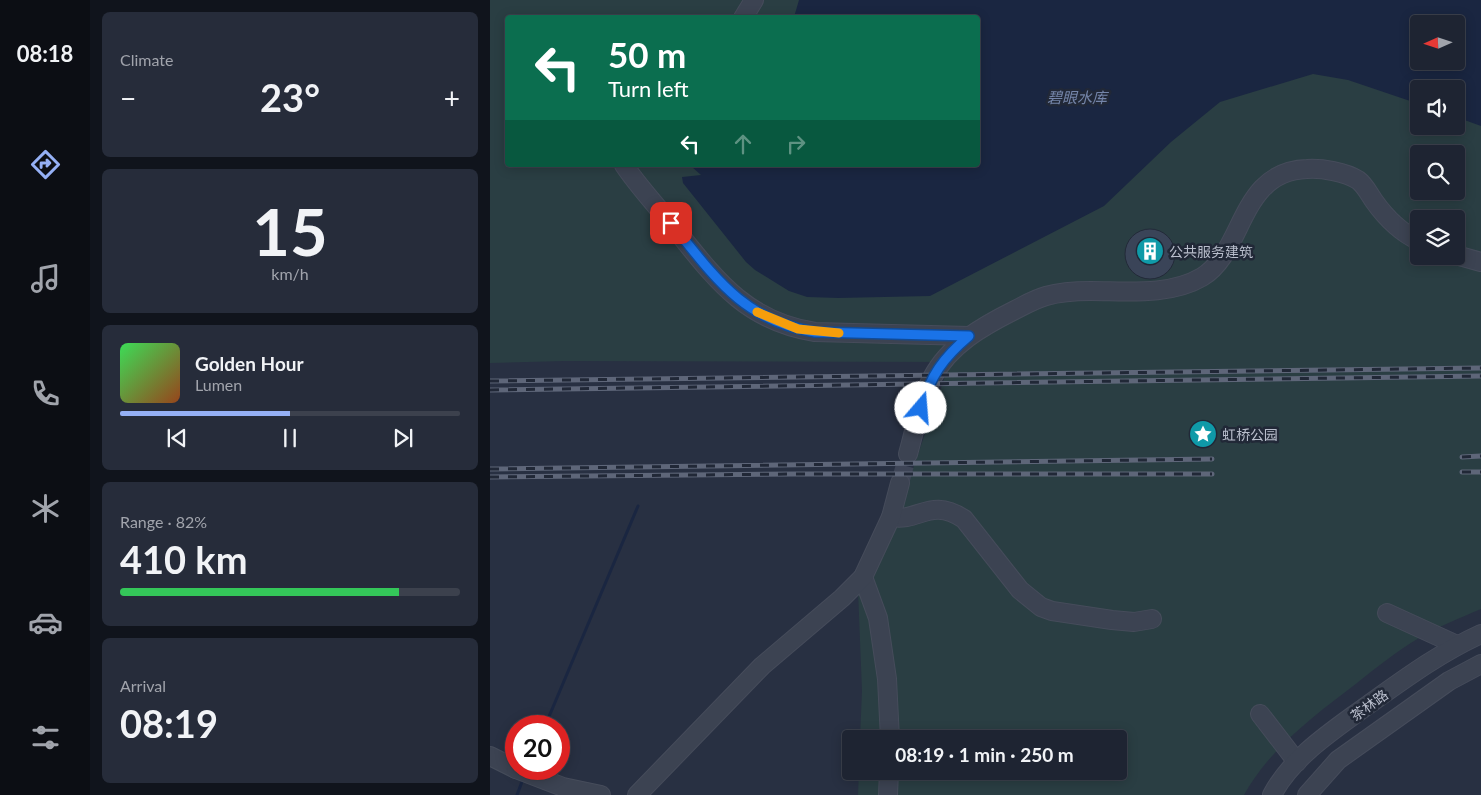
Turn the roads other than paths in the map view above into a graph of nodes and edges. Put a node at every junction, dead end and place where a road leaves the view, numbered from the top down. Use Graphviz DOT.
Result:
graph roads {
  1 [pos="754,0"];
  2 [pos="745,15"];
  3 [pos="626,167"];
  4 [pos="1410,236"];
  5 [pos="1465,258"];
  6 [pos="1481,262"];
  7 [pos="969,336"];
  8 [pos="908,454"];
  9 [pos="900,482"];
  10 [pos="891,518"];
  11 [pos="863,577"];
  12 [pos="1387,613"];
  13 [pos="1152,618"];
  14 [pos="1481,634"];
  15 [pos="1458,645"];
  16 [pos="1481,664"];
  17 [pos="1260,714"];
  18 [pos="890,730"];
  19 [pos="490,756"];
  20 [pos="1297,762"];
  21 [pos="505,763"];
  22 [pos="544,780"];
  23 [pos="889,780"];
  24 [pos="601,795"];
  25 [pos="636,795"];
  26 [pos="888,795"];
  27 [pos="1272,795"];
  28 [pos="1307,795"];
  1 -- 2 [label="street"];
  3 -- 7 [label="street"];
  4 -- 7 [label="street"];
  5 -- 6 [label="street"];
  7 -- 8 [label="street"];
  9 -- 10 [label="street"];
  10 -- 11 [label="street"];
  10 -- 13 [label="street"];
  11 -- 18 [label="street"];
  11 -- 25 [label="street"];
  12 -- 15 [label="street"];
  14 -- 15 [label="street, 茶林路"];
  15 -- 20 [label="street, 茶林路"];
  16 -- 28 [label="street, 茶林路"];
  17 -- 20 [label="street"];
  19 -- 21 [label="street"];
  20 -- 27 [label="street, 茶林路"];
  22 -- 24 [label="street"];
  23 -- 26 [label="street"];
}
